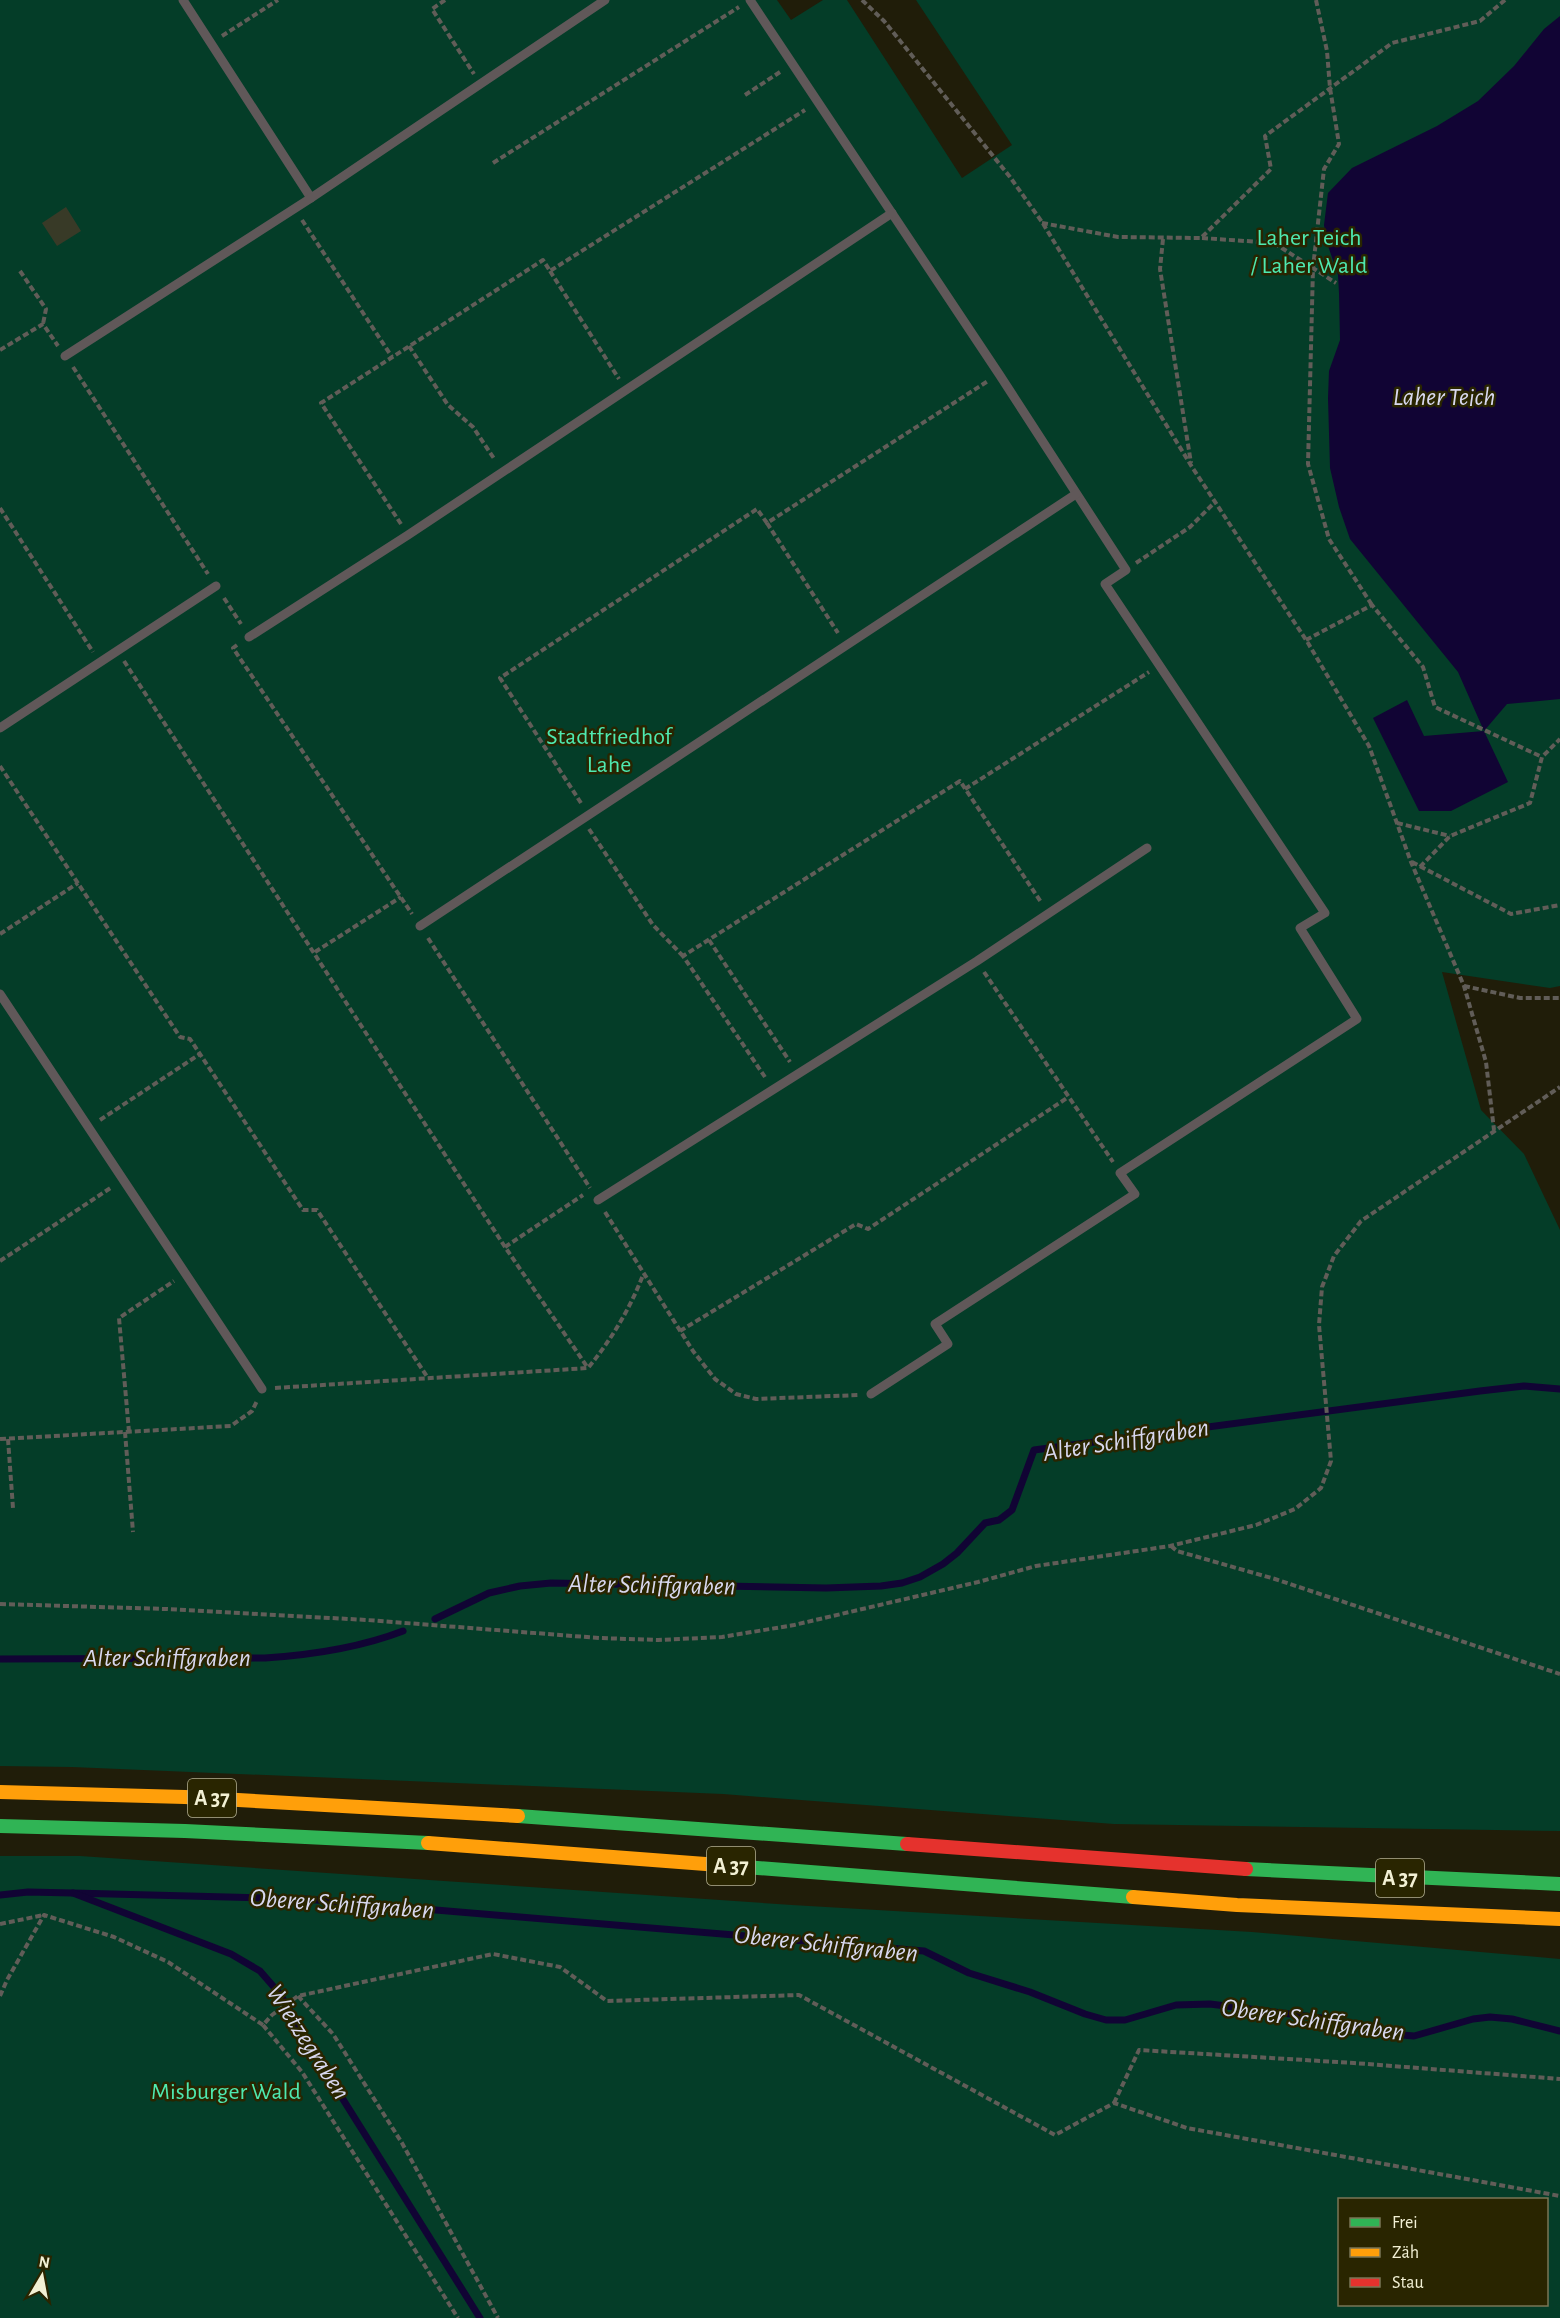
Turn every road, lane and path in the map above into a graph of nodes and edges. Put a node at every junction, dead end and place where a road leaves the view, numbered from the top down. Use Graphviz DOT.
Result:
graph roads {
  1 [pos="183,0"];
  2 [pos="278,0"];
  3 [pos="445,0"];
  4 [pos="605,0"];
  5 [pos="750,0"];
  6 [pos="862,0"];
  7 [pos="1316,0"];
  8 [pos="1505,0"];
  9 [pos="740,6"];
  10 [pos="212,43"];
  11 [pos="793,63"];
  12 [pos="480,84"];
  13 [pos="1330,88"];
  14 [pos="745,95"];
  15 [pos="818,102"];
  16 [pos="494,163"];
  17 [pos="311,198"];
  18 [pos="295,208"];
  19 [pos="892,213"];
  20 [pos="1042,222"];
  21 [pos="1202,238"];
  22 [pos="1163,239"];
  23 [pos="1312,268"];
  24 [pos="20,271"];
  25 [pos="550,271"];
  26 [pos="1336,283"];
  27 [pos="43,324"];
  28 [pos="409,346"];
  29 [pos="0,350"];
  30 [pos="65,356"];
  31 [pos="392,357"];
  32 [pos="999,374"];
  33 [pos="626,389"];
  34 [pos="1192,467"];
  35 [pos="503,472"];
  36 [pos="1076,494"];
  37 [pos="1216,501"];
  38 [pos="0,508"];
  39 [pos="767,523"];
  40 [pos="408,535"];
  41 [pos="1126,570"];
  42 [pos="216,586"];
  43 [pos="1372,604"];
  44 [pos="249,637"];
  45 [pos="1306,640"];
  46 [pos="846,646"];
  47 [pos="118,651"];
  48 [pos="100,663"];
  49 [pos="1159,666"];
  50 [pos="0,728"];
  51 [pos="1560,739"];
  52 [pos="1542,757"];
  53 [pos="0,766"];
  54 [pos="965,789"];
  55 [pos="585,816"];
  56 [pos="1397,824"];
  57 [pos="1450,836"];
  58 [pos="1147,848"];
  59 [pos="1411,862"];
  60 [pos="1420,867"];
  61 [pos="78,883"];
  62 [pos="401,897"];
  63 [pos="1560,905"];
  64 [pos="1048,914"];
  65 [pos="420,926"];
  66 [pos="0,934"];
  67 [pos="709,940"];
  68 [pos="315,952"];
  69 [pos="683,956"];
  70 [pos="977,961"];
  71 [pos="1464,986"];
  72 [pos="0,994"];
  73 [pos="1560,998"];
  74 [pos="200,1054"];
  75 [pos="799,1075"];
  76 [pos="1560,1087"];
  77 [pos="774,1090"];
  78 [pos="1067,1098"];
  79 [pos="88,1128"];
  80 [pos="1494,1130"];
  81 [pos="1120,1173"];
  82 [pos="122,1180"];
  83 [pos="592,1190"];
  84 [pos="598,1200"];
  85 [pos="505,1247"];
  86 [pos="0,1262"];
  87 [pos="184,1274"];
  88 [pos="643,1275"];
  89 [pos="680,1331"];
  90 [pos="588,1368"];
  91 [pos="428,1378"];
  92 [pos="262,1389"];
  93 [pos="871,1394"];
  94 [pos="127,1432"];
  95 [pos="0,1439"];
  96 [pos="8,1439"];
  97 [pos="13,1508"];
  98 [pos="133,1532"];
  99 [pos="1170,1546"];
  100 [pos="0,1604"];
  101 [pos="1560,1674"];
  102 [pos="0,1792"];
  103 [pos="0,1826"];
  104 [pos="1560,1884"];
  105 [pos="44,1915"];
  106 [pos="1560,1919"];
  107 [pos="0,1924"];
  108 [pos="0,1996"];
  109 [pos="298,1996"];
  110 [pos="263,2025"];
  111 [pos="1560,2079"];
  112 [pos="1114,2103"];
  113 [pos="1560,2196"];
  114 [pos="458,2318"];
  115 [pos="498,2318"];
  1 -- 10 [label="lane"];
  2 -- 10 [label="path"];
  3 -- 12 [label="path"];
  4 -- 12 [label="lane"];
  5 -- 11 [label="lane"];
  6 -- 20 [label="path"];
  7 -- 13 [label="path"];
  8 -- 13 [label="path"];
  9 -- 16 [label="path"];
  10 -- 17 [label="lane"];
  11 -- 14 [label="path"];
  11 -- 15 [label="lane"];
  12 -- 17 [label="lane"];
  13 -- 21 [label="path"];
  13 -- 23 [label="path"];
  15 -- 19 [label="lane"];
  15 -- 25 [label="path"];
  17 -- 18 [label="lane"];
  18 -- 30 [label="lane"];
  18 -- 31 [label="path"];
  19 -- 32 [label="lane"];
  19 -- 33 [label="lane"];
  20 -- 22 [label="path"];
  20 -- 34 [label="path"];
  21 -- 22 [label="path"];
  21 -- 23 [label="path"];
  22 -- 34 [label="path"];
  23 -- 26 [label="path"];
  23 -- 43 [label="path"];
  24 -- 27 [label="path"];
  25 -- 28 [label="path"];
  25 -- 33 [label="path"];
  27 -- 29 [label="path"];
  27 -- 30 [label="path"];
  28 -- 31 [label="path"];
  28 -- 35 [label="path"];
  30 -- 42 [label="path"];
  31 -- 40 [label="path"];
  32 -- 36 [label="lane"];
  32 -- 39 [label="path"];
  33 -- 35 [label="lane"];
  34 -- 37 [label="path"];
  35 -- 40 [label="lane"];
  36 -- 41 [label="lane"];
  36 -- 46 [label="lane"];
  37 -- 41 [label="path"];
  37 -- 45 [label="path"];
  38 -- 48 [label="path"];
  39 -- 46 [label="path"];
  39 -- 55 [label="path"];
  40 -- 44 [label="lane"];
  41 -- 49 [label="lane"];
  42 -- 44 [label="path"];
  42 -- 47 [label="lane"];
  43 -- 45 [label="path"];
  43 -- 52 [label="path"];
  44 -- 62 [label="path"];
  45 -- 56 [label="path"];
  46 -- 55 [label="lane"];
  47 -- 48 [label="lane"];
  47 -- 68 [label="path"];
  48 -- 50 [label="lane"];
  49 -- 54 [label="path"];
  49 -- 81 [label="lane"];
  51 -- 52 [label="path"];
  52 -- 57 [label="path"];
  53 -- 61 [label="path"];
  54 -- 64 [label="path"];
  54 -- 67 [label="path"];
  55 -- 65 [label="lane"];
  55 -- 69 [label="path"];
  56 -- 57 [label="path"];
  56 -- 59 [label="path"];
  57 -- 60 [label="path"];
  58 -- 64 [label="lane"];
  59 -- 60 [label="path"];
  59 -- 71 [label="path"];
  60 -- 63 [label="path"];
  61 -- 66 [label="path"];
  61 -- 74 [label="path"];
  62 -- 65 [label="path"];
  62 -- 68 [label="path"];
  64 -- 70 [label="lane"];
  65 -- 83 [label="path"];
  67 -- 69 [label="path"];
  67 -- 75 [label="path"];
  68 -- 85 [label="path"];
  69 -- 77 [label="path"];
  70 -- 75 [label="lane"];
  70 -- 78 [label="path"];
  71 -- 73 [label="path"];
  71 -- 80 [label="path"];
  72 -- 79 [label="lane"];
  74 -- 79 [label="path"];
  74 -- 91 [label="path"];
  75 -- 77 [label="lane"];
  76 -- 80 [label="path"];
  77 -- 84 [label="lane"];
  78 -- 81 [label="path"];
  78 -- 89 [label="path"];
  79 -- 82 [label="lane"];
  80 -- 99 [label="path"];
  81 -- 93 [label="lane"];
  82 -- 86 [label="path"];
  82 -- 87 [label="lane"];
  83 -- 84 [label="path"];
  83 -- 85 [label="path"];
  84 -- 88 [label="path"];
  85 -- 90 [label="path"];
  87 -- 92 [label="lane"];
  87 -- 94 [label="path"];
  88 -- 89 [label="path"];
  88 -- 90 [label="path"];
  89 -- 93 [label="path"];
  90 -- 91 [label="path"];
  91 -- 92 [label="path"];
  92 -- 94 [label="path"];
  94 -- 96 [label="path"];
  94 -- 98 [label="path"];
  95 -- 96 [label="path"];
  96 -- 97 [label="path"];
  99 -- 100 [label="path"];
  99 -- 101 [label="path"];
  102 -- 104 [label="highway, A 37"];
  103 -- 106 [label="highway, A 37"];
  105 -- 107 [label="path"];
  105 -- 108 [label="path"];
  105 -- 110 [label="path"];
  109 -- 110 [label="path"];
  109 -- 112 [label="path"];
  109 -- 115 [label="path"];
  110 -- 114 [label="path"];
  111 -- 112 [label="path"];
  112 -- 113 [label="path"];
}
